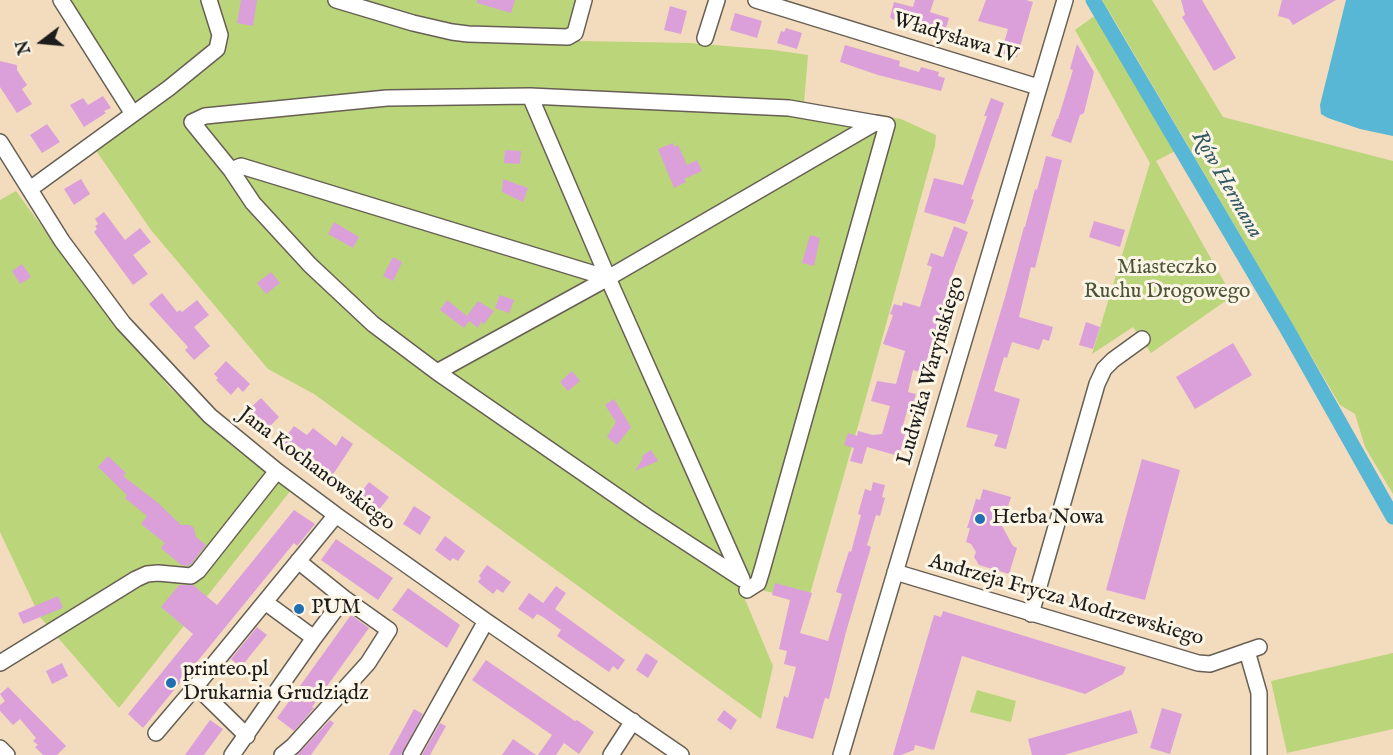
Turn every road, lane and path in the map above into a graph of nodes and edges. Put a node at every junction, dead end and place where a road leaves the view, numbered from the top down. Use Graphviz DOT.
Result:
graph roads {
  1 [pos="61,0"];
  2 [pos="209,0"];
  3 [pos="336,0"];
  4 [pos="584,0"];
  5 [pos="717,0"];
  6 [pos="756,0"];
  7 [pos="1065,0"];
  8 [pos="705,38"];
  9 [pos="1038,87"];
  10 [pos="530,96"];
  11 [pos="133,114"];
  12 [pos="875,123"];
  13 [pos="0,142"];
  14 [pos="231,170"];
  15 [pos="30,189"];
  16 [pos="608,278"];
  17 [pos="1142,339"];
  18 [pos="437,372"];
  19 [pos="277,471"];
  20 [pos="336,515"];
  21 [pos="298,561"];
  22 [pos="895,572"];
  23 [pos="747,590"];
  24 [pos="344,598"];
  25 [pos="265,602"];
  26 [pos="1031,614"];
  27 [pos="486,621"];
  28 [pos="314,638"];
  29 [pos="0,663"];
  30 [pos="196,686"];
  31 [pos="633,721"];
  32 [pos="156,733"];
  33 [pos="247,736"];
  34 [pos="0,748"];
  35 [pos="7,755"];
  36 [pos="232,755"];
  37 [pos="282,755"];
  38 [pos="411,755"];
  39 [pos="611,755"];
  40 [pos="681,755"];
  41 [pos="841,755"];
  42 [pos="1259,755"];
  1 -- 11 [label="street"];
  2 -- 11 [label="street"];
  3 -- 4 [label="street"];
  5 -- 8 [label="street"];
  6 -- 9 [label="street, Władysława IV"];
  7 -- 9 [label="street, Ludwika Waryńskiego"];
  9 -- 22 [label="street, Ludwika Waryńskiego"];
  10 -- 12 [label="street"];
  10 -- 14 [label="street"];
  10 -- 16 [label="street"];
  11 -- 15 [label="street"];
  12 -- 16 [label="street"];
  12 -- 23 [label="street"];
  13 -- 15 [label="street, Jana Kochanowskiego"];
  14 -- 16 [label="street"];
  14 -- 18 [label="street"];
  15 -- 19 [label="street, Jana Kochanowskiego"];
  16 -- 18 [label="street"];
  16 -- 18 [label="street"];
  17 -- 26 [label="street"];
  19 -- 20 [label="street, Jana Kochanowskiego"];
  19 -- 29 [label="street"];
  20 -- 21 [label="street"];
  20 -- 27 [label="street, Jana Kochanowskiego"];
  21 -- 24 [label="street"];
  21 -- 25 [label="street"];
  22 -- 26 [label="street, Andrzeja Frycza Modrzewskiego"];
  22 -- 41 [label="street, Ludwika Waryńskiego"];
  24 -- 28 [label="street"];
  24 -- 37 [label="street"];
  25 -- 28 [label="street"];
  25 -- 30 [label="street"];
  26 -- 42 [label="street, Andrzeja Frycza Modrzewskiego"];
  27 -- 31 [label="street, Jana Kochanowskiego"];
  27 -- 38 [label="street"];
  28 -- 33 [label="street"];
  30 -- 32 [label="street"];
  30 -- 33 [label="street"];
  31 -- 39 [label="street"];
  31 -- 40 [label="street, Jana Kochanowskiego"];
  33 -- 36 [label="street"];
  34 -- 35 [label="street"];
}
